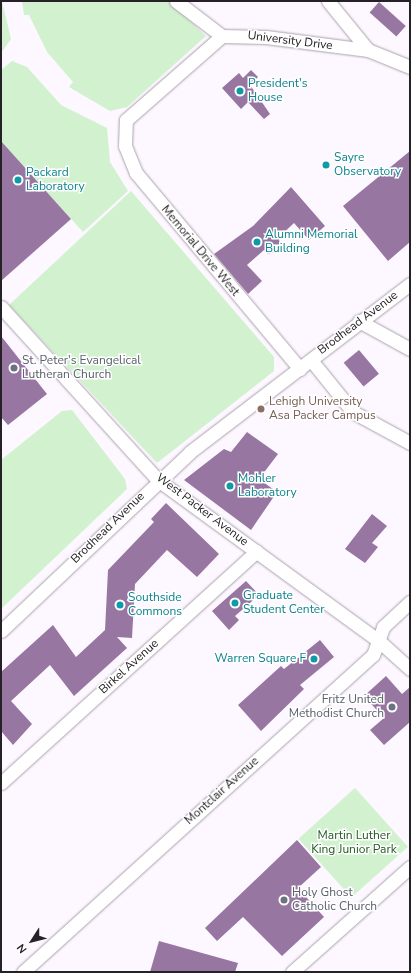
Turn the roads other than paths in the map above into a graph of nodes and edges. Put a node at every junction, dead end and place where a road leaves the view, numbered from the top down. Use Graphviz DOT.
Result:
graph roads {
  1 [pos="176,1"];
  2 [pos="328,1"];
  3 [pos="222,36"];
  4 [pos="368,50"];
  5 [pos="410,67"];
  6 [pos="410,284"];
  7 [pos="1,308"];
  8 [pos="359,321"];
  9 [pos="410,349"];
  10 [pos="311,360"];
  11 [pos="300,369"];
  12 [pos="410,443"];
  13 [pos="158,480"];
  14 [pos="257,551"];
  15 [pos="410,602"];
  16 [pos="1,631"];
  17 [pos="379,641"];
  18 [pos="410,669"];
  19 [pos="1,783"];
  20 [pos="410,867"];
  21 [pos="23,972"];
  22 [pos="292,972"];
  1 -- 3 [label="street"];
  2 -- 4 [label="street"];
  3 -- 4 [label="street, University Drive"];
  3 -- 11 [label="street, Memorial Drive West"];
  4 -- 5 [label="street, University Drive"];
  6 -- 8 [label="street, Brodhead Avenue"];
  7 -- 13 [label="street, West Packer Avenue"];
  8 -- 9 [label="street"];
  8 -- 10 [label="street, Brodhead Avenue"];
  10 -- 11 [label="street, Brodhead Avenue"];
  10 -- 12 [label="street"];
  11 -- 13 [label="street, Brodhead Avenue"];
  13 -- 14 [label="street, West Packer Avenue"];
  13 -- 16 [label="street, Brodhead Avenue"];
  14 -- 17 [label="street, West Packer Avenue"];
  14 -- 19 [label="street, Birkel Avenue"];
  15 -- 17 [label="street, Montclair Avenue"];
  17 -- 18 [label="street, West Packer Avenue"];
  17 -- 21 [label="street, Montclair Avenue"];
  20 -- 22 [label="street"];
}
